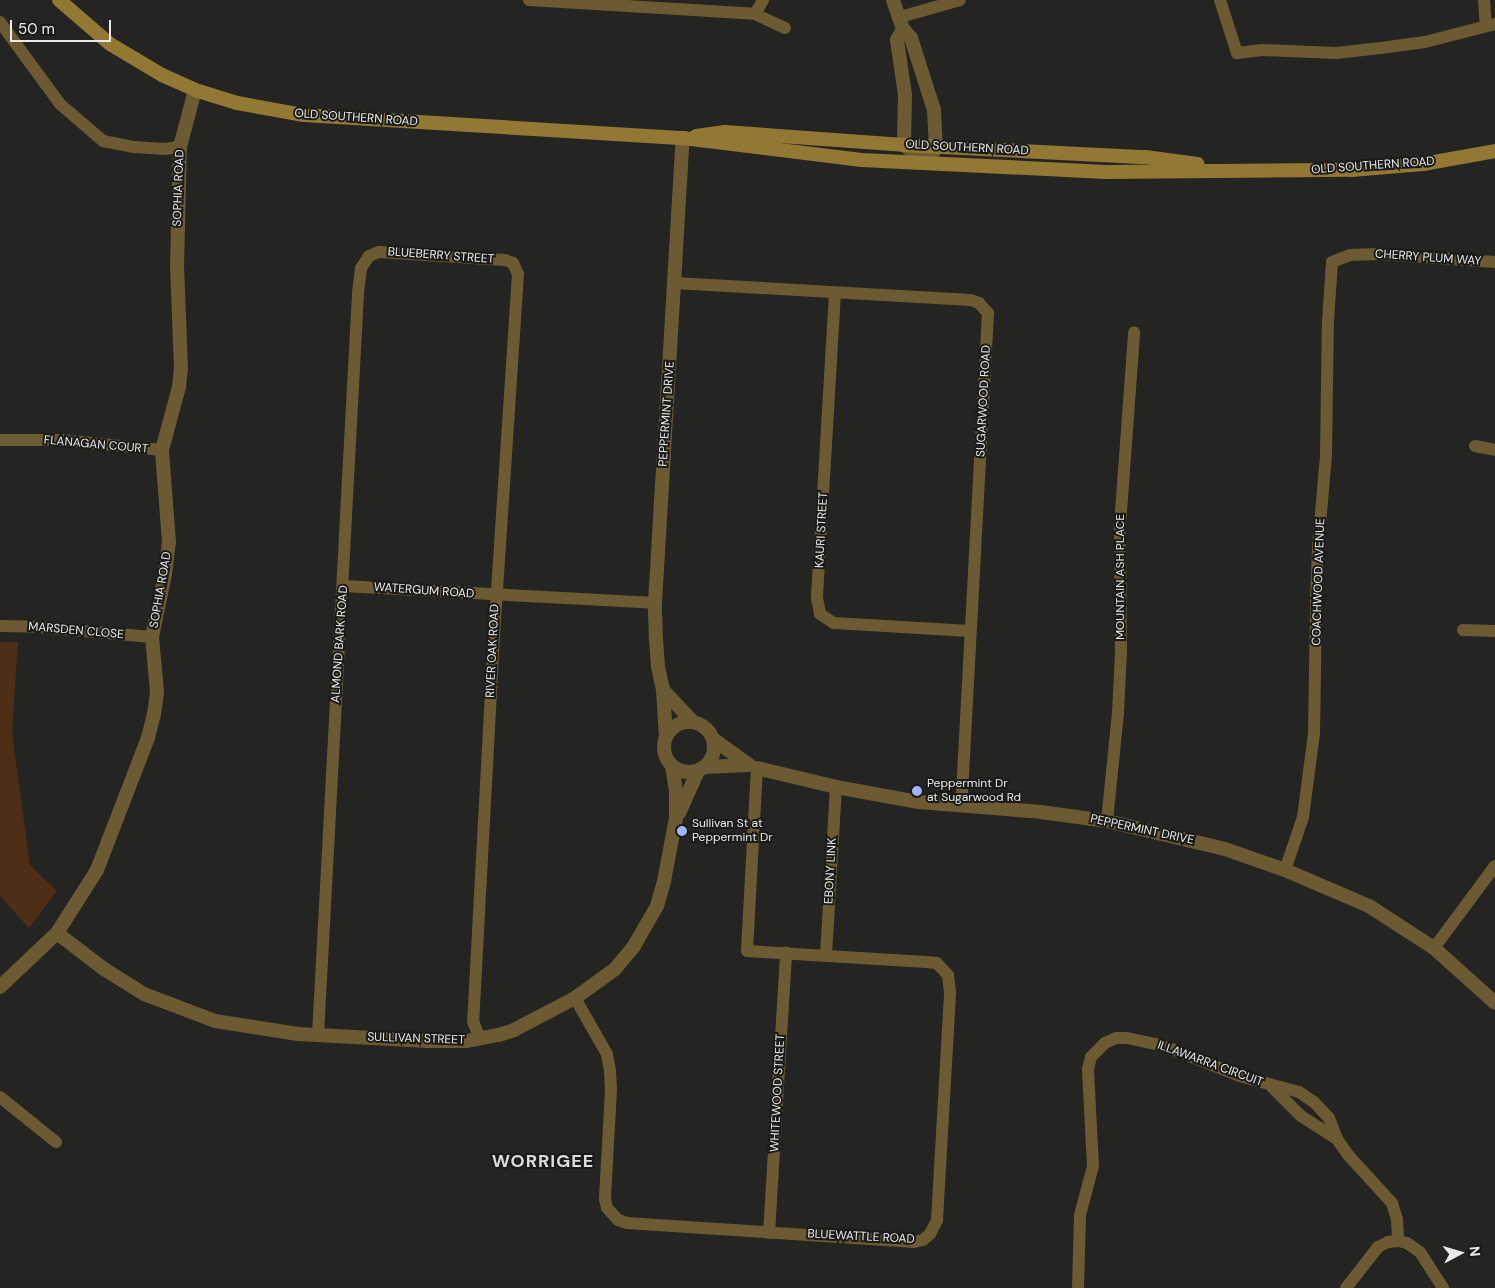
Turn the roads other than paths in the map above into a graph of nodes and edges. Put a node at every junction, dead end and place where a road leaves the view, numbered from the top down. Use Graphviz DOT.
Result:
graph roads {
  1 [pos="59,0"];
  2 [pos="529,0"];
  3 [pos="763,0"];
  4 [pos="894,0"];
  5 [pos="960,0"];
  6 [pos="1220,0"];
  7 [pos="1484,0"];
  8 [pos="574,1"];
  9 [pos="755,14"];
  10 [pos="0,22"];
  11 [pos="902,23"];
  12 [pos="1491,25"];
  13 [pos="785,28"];
  14 [pos="195,90"];
  15 [pos="683,138"];
  16 [pos="904,145"];
  17 [pos="180,147"];
  18 [pos="936,147"];
  19 [pos="1495,151"];
  20 [pos="926,163"];
  21 [pos="1250,170"];
  22 [pos="369,256"];
  23 [pos="1332,262"];
  24 [pos="1495,262"];
  25 [pos="513,264"];
  26 [pos="675,283"];
  27 [pos="835,293"];
  28 [pos="1134,332"];
  29 [pos="0,440"];
  30 [pos="1475,446"];
  31 [pos="162,450"];
  32 [pos="1495,450"];
  33 [pos="343,586"];
  34 [pos="496,595"];
  35 [pos="655,603"];
  36 [pos="0,626"];
  37 [pos="1463,630"];
  38 [pos="970,631"];
  39 [pos="1495,631"];
  40 [pos="152,637"];
  41 [pos="663,690"];
  42 [pos="693,722"];
  43 [pos="666,737"];
  44 [pos="713,739"];
  45 [pos="672,766"];
  46 [pos="753,767"];
  47 [pos="702,769"];
  48 [pos="836,787"];
  49 [pos="961,806"];
  50 [pos="676,818"];
  51 [pos="1107,821"];
  52 [pos="1495,866"];
  53 [pos="1285,870"];
  54 [pos="57,933"];
  55 [pos="1434,948"];
  56 [pos="786,953"];
  57 [pos="826,956"];
  58 [pos="0,987"];
  59 [pos="575,998"];
  60 [pos="1495,1003"];
  61 [pos="318,1035"];
  62 [pos="480,1039"];
  63 [pos="1271,1086"];
  64 [pos="0,1097"];
  65 [pos="1337,1139"];
  66 [pos="56,1142"];
  67 [pos="769,1233"];
  68 [pos="1398,1241"];
  69 [pos="1078,1288"];
  70 [pos="1346,1288"];
  71 [pos="1443,1288"];
  1 -- 14 [label="main road, OLD SOUTHERN ROAD"];
  2 -- 8 [label="street"];
  3 -- 9 [label="street"];
  4 -- 11 [label="street"];
  5 -- 11 [label="street"];
  6 -- 12 [label="street"];
  7 -- 12 [label="street"];
  8 -- 9 [label="street"];
  9 -- 13 [label="street"];
  10 -- 17 [label="street"];
  11 -- 16 [label="street"];
  11 -- 18 [label="street"];
  14 -- 15 [label="main road, OLD SOUTHERN ROAD"];
  14 -- 17 [label="street, SOPHIA ROAD"];
  15 -- 16 [label="main road, OLD SOUTHERN ROAD"];
  15 -- 20 [label="main road, OLD SOUTHERN ROAD"];
  15 -- 26 [label="street, PEPPERMINT DRIVE"];
  16 -- 18 [label="main road, OLD SOUTHERN ROAD"];
  16 -- 20 [label="street"];
  17 -- 31 [label="street, SOPHIA ROAD"];
  18 -- 20 [label="street"];
  18 -- 21 [label="main road, OLD SOUTHERN ROAD"];
  19 -- 21 [label="main road, OLD SOUTHERN ROAD"];
  20 -- 21 [label="main road, OLD SOUTHERN ROAD"];
  22 -- 25 [label="street, BLUEBERRY STREET"];
  22 -- 33 [label="street, ALMOND BARK ROAD"];
  23 -- 24 [label="street, CHERRY PLUM WAY"];
  23 -- 53 [label="street, COACHWOOD AVENUE"];
  25 -- 34 [label="street, RIVER OAK ROAD"];
  26 -- 27 [label="street, SUGARWOOD ROAD"];
  26 -- 35 [label="street, PEPPERMINT DRIVE"];
  27 -- 38 [label="street, KAURI STREET"];
  27 -- 38 [label="street, SUGARWOOD ROAD"];
  28 -- 51 [label="street, MOUNTAIN ASH PLACE"];
  29 -- 31 [label="street, FLANAGAN COURT"];
  30 -- 32 [label="street"];
  31 -- 40 [label="street, SOPHIA ROAD"];
  33 -- 34 [label="street, WATERGUM ROAD"];
  33 -- 61 [label="street, ALMOND BARK ROAD"];
  34 -- 35 [label="street, WATERGUM ROAD"];
  34 -- 62 [label="street, RIVER OAK ROAD"];
  35 -- 41 [label="street, PEPPERMINT DRIVE"];
  36 -- 40 [label="street, MARSDEN CLOSE"];
  37 -- 39 [label="street"];
  38 -- 49 [label="street, SUGARWOOD ROAD"];
  40 -- 54 [label="street, SOPHIA ROAD"];
  41 -- 42 [label="street"];
  41 -- 43 [label="street, PEPPERMINT DRIVE"];
  42 -- 43 [label="street"];
  42 -- 44 [label="street"];
  43 -- 45 [label="street"];
  44 -- 46 [label="street, PEPPERMINT DRIVE"];
  44 -- 47 [label="street"];
  45 -- 47 [label="street"];
  45 -- 50 [label="street, SULLIVAN STREET"];
  46 -- 47 [label="street, PEPPERMINT DRIVE"];
  46 -- 48 [label="street, PEPPERMINT DRIVE"];
  46 -- 56 [label="street, BLUEWATTLE ROAD"];
  47 -- 50 [label="street, SULLIVAN STREET"];
  48 -- 49 [label="street, PEPPERMINT DRIVE"];
  48 -- 57 [label="street, EBONY LINK"];
  49 -- 51 [label="street, PEPPERMINT DRIVE"];
  50 -- 59 [label="street, SULLIVAN STREET"];
  51 -- 53 [label="street, PEPPERMINT DRIVE"];
  52 -- 55 [label="street"];
  53 -- 55 [label="street, PEPPERMINT DRIVE"];
  54 -- 58 [label="street, SOPHIA ROAD"];
  54 -- 61 [label="street, SULLIVAN STREET"];
  55 -- 60 [label="street, PEPPERMINT DRIVE"];
  56 -- 57 [label="street, BLUEWATTLE ROAD"];
  56 -- 67 [label="street, WHITEWOOD STREET"];
  57 -- 67 [label="street, BLUEWATTLE ROAD"];
  59 -- 62 [label="street, SULLIVAN STREET"];
  59 -- 67 [label="street, BLUEWATTLE ROAD"];
  61 -- 62 [label="street, SULLIVAN STREET"];
  63 -- 65 [label="street, ILLAWARRA CIRCUIT"];
  63 -- 65 [label="street, ILLAWARRA CIRCUIT"];
  63 -- 69 [label="street, ILLAWARRA CIRCUIT"];
  64 -- 66 [label="street"];
  65 -- 68 [label="street, ILLAWARRA CIRCUIT"];
  68 -- 70 [label="street"];
  68 -- 71 [label="street"];
}
